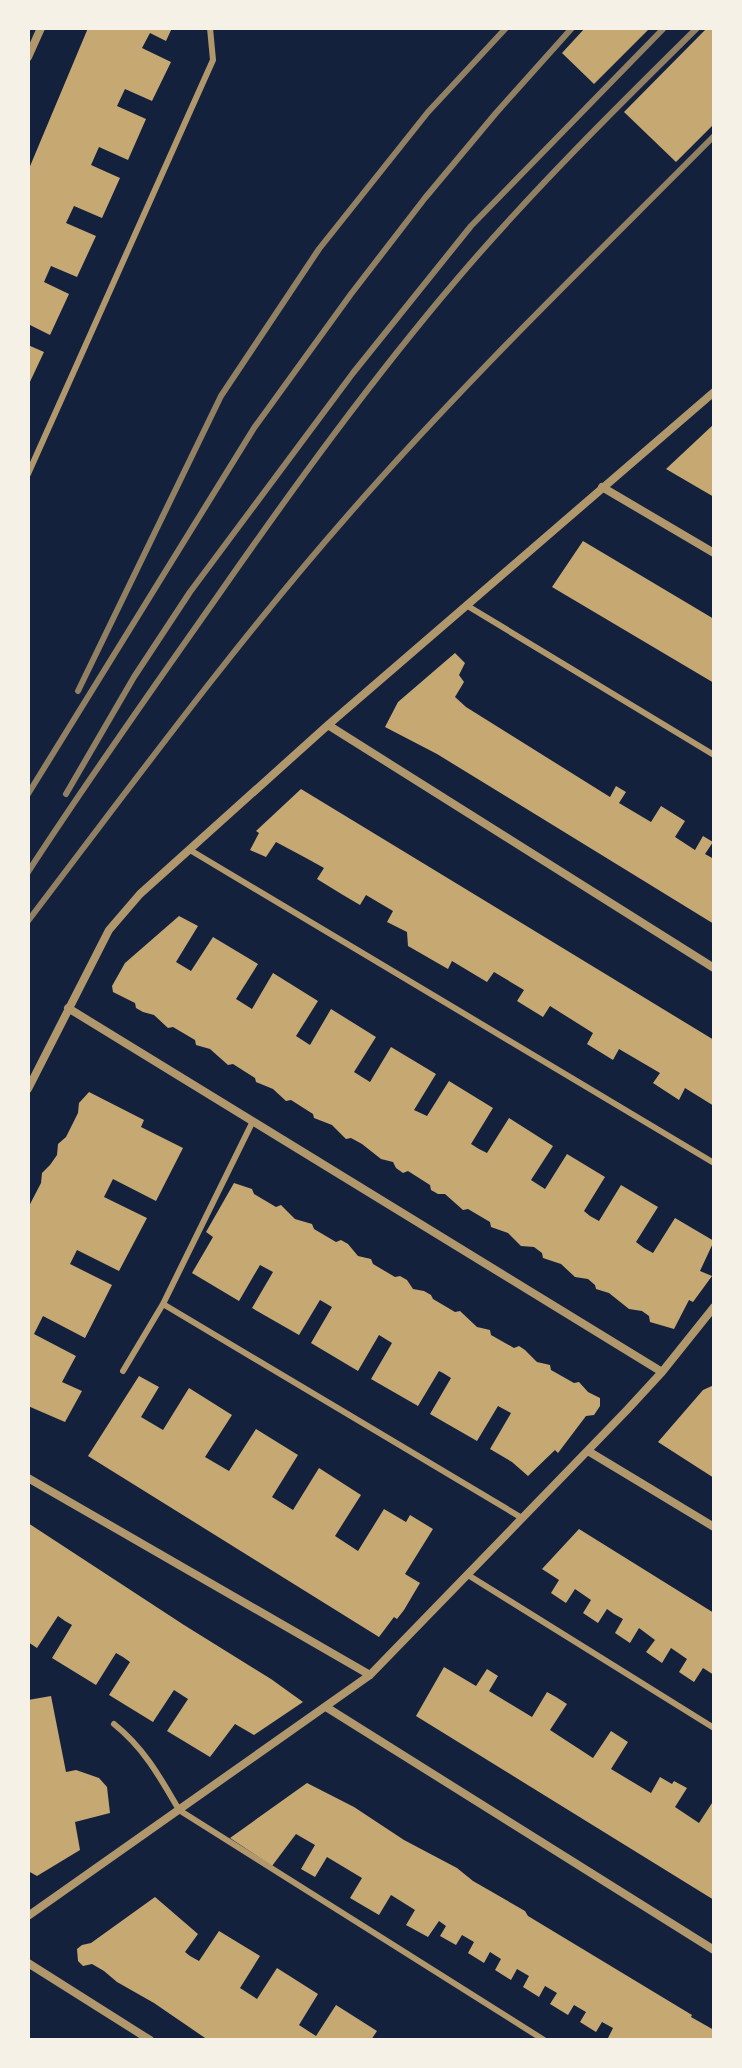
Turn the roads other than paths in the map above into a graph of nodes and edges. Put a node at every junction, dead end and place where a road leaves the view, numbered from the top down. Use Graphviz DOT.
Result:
graph roads {
  1 [pos="41,28"];
  2 [pos="210,28"];
  3 [pos="28,57"];
  4 [pos="714,392"];
  5 [pos="28,474"];
  6 [pos="602,487"];
  7 [pos="714,553"];
  8 [pos="466,605"];
  9 [pos="328,725"];
  10 [pos="714,755"];
  11 [pos="190,850"];
  12 [pos="714,968"];
  13 [pos="68,1008"];
  14 [pos="28,1089"];
  15 [pos="253,1121"];
  16 [pos="714,1163"];
  17 [pos="163,1304"];
  18 [pos="714,1307"];
  19 [pos="710,1319"];
  20 [pos="123,1371"];
  21 [pos="662,1372"];
  22 [pos="588,1451"];
  23 [pos="28,1478"];
  24 [pos="522,1518"];
  25 [pos="714,1527"];
  26 [pos="468,1575"];
  27 [pos="370,1675"];
  28 [pos="326,1707"];
  29 [pos="114,1724"];
  30 [pos="714,1728"];
  31 [pos="179,1810"];
  32 [pos="28,1916"];
  33 [pos="714,1950"];
  34 [pos="28,1963"];
  35 [pos="150,2040"];
  36 [pos="544,2040"];
  1 -- 3 [label="street"];
  2 -- 5 [label="lane"];
  4 -- 6 [label="street"];
  6 -- 7 [label="street"];
  6 -- 8 [label="street"];
  8 -- 9 [label="street"];
  8 -- 10 [label="lane"];
  9 -- 11 [label="street"];
  9 -- 12 [label="street"];
  11 -- 13 [label="street"];
  11 -- 16 [label="lane"];
  13 -- 14 [label="street"];
  13 -- 15 [label="street"];
  15 -- 17 [label="lane"];
  15 -- 21 [label="street"];
  17 -- 20 [label="lane"];
  17 -- 24 [label="lane"];
  18 -- 19 [label="street"];
  19 -- 21 [label="street"];
  21 -- 22 [label="street"];
  22 -- 24 [label="street"];
  22 -- 25 [label="street"];
  23 -- 27 [label="street"];
  24 -- 26 [label="street"];
  26 -- 27 [label="street"];
  26 -- 30 [label="lane"];
  27 -- 28 [label="street"];
  28 -- 31 [label="street"];
  28 -- 33 [label="street"];
  29 -- 31 [label="lane"];
  31 -- 32 [label="street"];
  31 -- 36 [label="lane"];
  34 -- 35 [label="street"];
}
